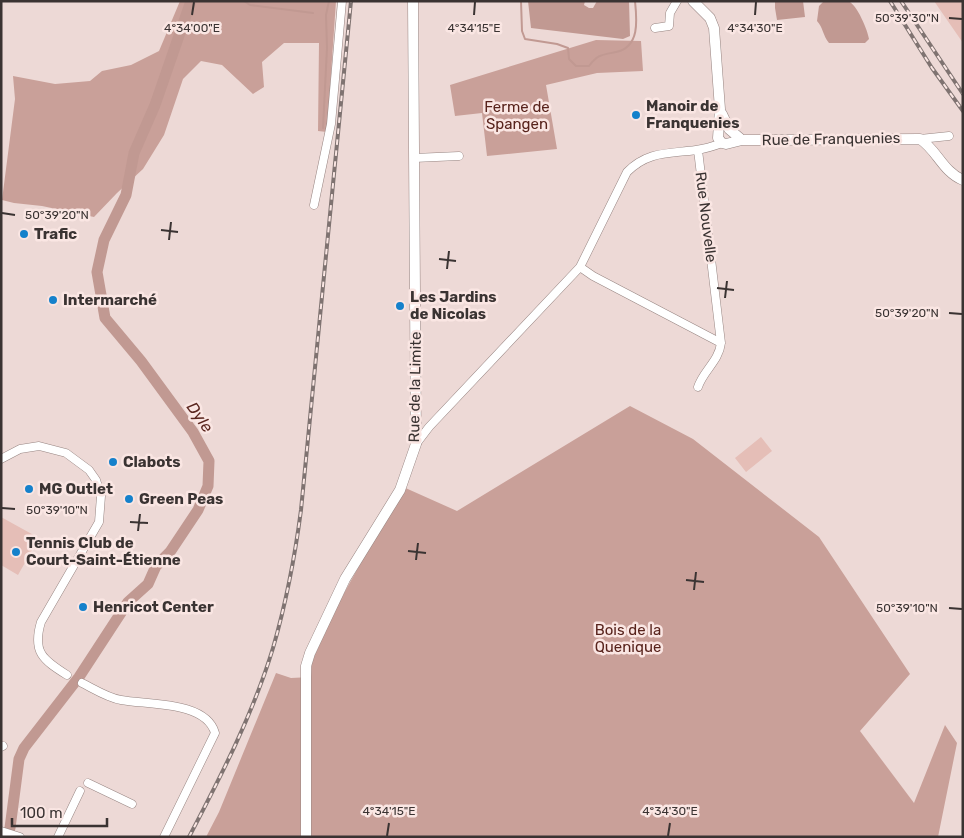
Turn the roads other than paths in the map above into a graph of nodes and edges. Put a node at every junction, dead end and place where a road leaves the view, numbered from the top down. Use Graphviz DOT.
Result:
graph roads {
  1 [pos="342,1"];
  2 [pos="413,1"];
  3 [pos="677,1"];
  4 [pos="693,1"];
  5 [pos="655,28"];
  6 [pos="949,136"];
  7 [pos="728,137"];
  8 [pos="920,139"];
  9 [pos="698,150"];
  10 [pos="459,156"];
  11 [pos="414,158"];
  12 [pos="963,180"];
  13 [pos="314,205"];
  14 [pos="580,267"];
  15 [pos="721,343"];
  16 [pos="698,387"];
  17 [pos="416,425"];
  18 [pos="429,426"];
  19 [pos="416,444"];
  20 [pos="1,459"];
  21 [pos="67,675"];
  22 [pos="82,683"];
  23 [pos="88,782"];
  24 [pos="80,791"];
  25 [pos="132,804"];
  26 [pos="1,831"];
  27 [pos="18,836"];
  28 [pos="58,837"];
  29 [pos="164,837"];
  30 [pos="306,837"];
  1 -- 13 [label="street"];
  2 -- 11 [label="street, Rue de la Limite"];
  3 -- 5 [label="street"];
  4 -- 7 [label="street"];
  6 -- 8 [label="street"];
  7 -- 8 [label="street, Rue de Franquenies"];
  7 -- 9 [label="street"];
  8 -- 12 [label="street"];
  9 -- 14 [label="street"];
  9 -- 15 [label="street, Rue Nouvelle"];
  10 -- 11 [label="street"];
  11 -- 17 [label="street, Rue de la Limite"];
  14 -- 15 [label="street"];
  14 -- 18 [label="street"];
  15 -- 16 [label="street"];
  17 -- 18 [label="street"];
  17 -- 19 [label="street, Rue de la Limite"];
  18 -- 19 [label="street"];
  19 -- 30 [label="street, Rue de la Limite"];
  20 -- 21 [label="street"];
  22 -- 29 [label="street"];
  23 -- 25 [label="street"];
  24 -- 28 [label="street"];
  26 -- 27 [label="street"];
}
